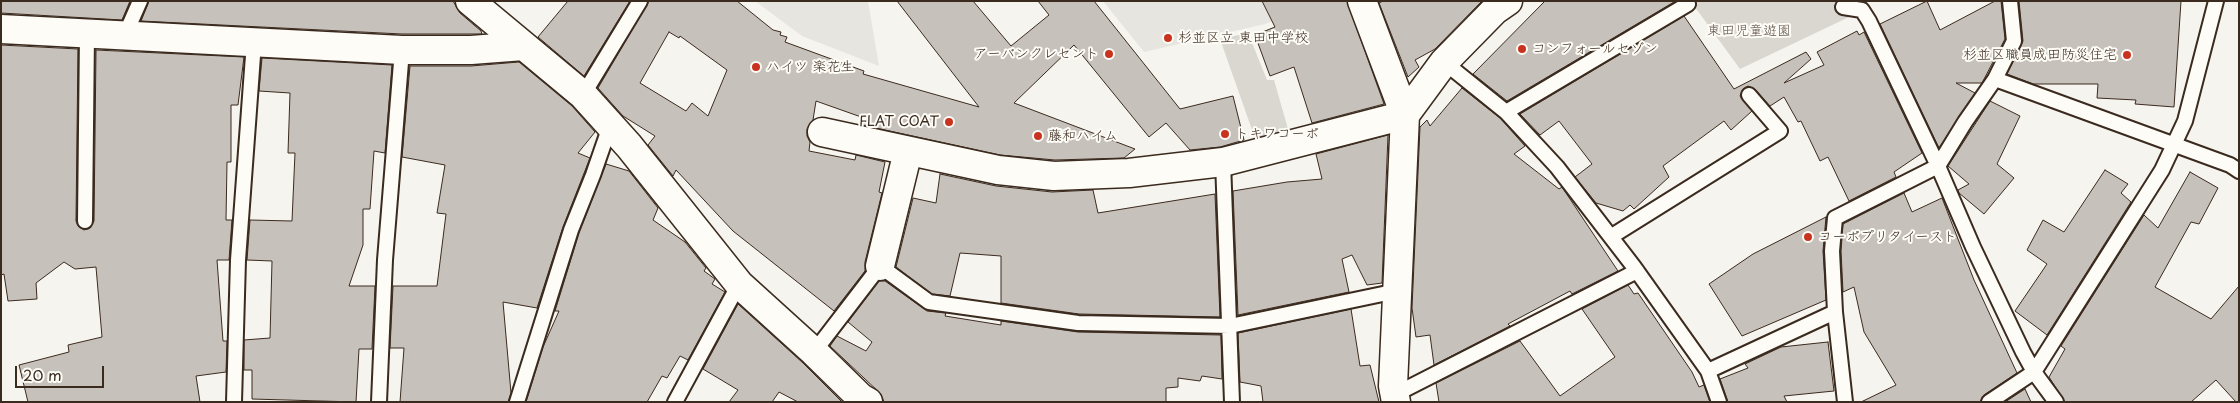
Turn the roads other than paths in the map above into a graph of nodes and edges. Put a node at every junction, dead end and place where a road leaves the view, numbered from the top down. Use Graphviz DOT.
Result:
graph roads {
  1 [pos="140,1"];
  2 [pos="470,1"];
  3 [pos="640,1"];
  4 [pos="1362,1"];
  5 [pos="2010,1"];
  6 [pos="2216,1"];
  7 [pos="1498,4"];
  8 [pos="1688,4"];
  9 [pos="1844,7"];
  10 [pos="1,29"];
  11 [pos="87,34"];
  12 [pos="125,35"];
  13 [pos="254,42"];
  14 [pos="524,46"];
  15 [pos="402,50"];
  16 [pos="1444,62"];
  17 [pos="1995,79"];
  18 [pos="583,95"];
  19 [pos="1749,95"];
  20 [pos="1506,112"];
  21 [pos="1405,115"];
  22 [pos="610,126"];
  23 [pos="822,132"];
  24 [pos="2174,145"];
  25 [pos="908,151"];
  26 [pos="1223,162"];
  27 [pos="1938,166"];
  28 [pos="2239,171"];
  29 [pos="85,222"];
  30 [pos="1612,236"];
  31 [pos="880,266"];
  32 [pos="1637,271"];
  33 [pos="739,284"];
  34 [pos="1397,291"];
  35 [pos="1835,312"];
  36 [pos="1230,326"];
  37 [pos="814,352"];
  38 [pos="1708,370"];
  39 [pos="2034,372"];
  40 [pos="1395,398"];
  41 [pos="863,400"];
  42 [pos="234,402"];
  43 [pos="379,402"];
  44 [pos="517,402"];
  45 [pos="675,402"];
  46 [pos="1232,402"];
  47 [pos="1720,402"];
  48 [pos="1845,402"];
  49 [pos="1989,402"];
  50 [pos="2056,402"];
  1 -- 12 [label="lane"];
  2 -- 14 [label="street"];
  3 -- 18 [label="lane"];
  4 -- 21 [label="street"];
  5 -- 17 [label="lane"];
  6 -- 24 [label="lane"];
  7 -- 16 [label="street"];
  8 -- 20 [label="lane"];
  9 -- 27 [label="lane"];
  10 -- 11 [label="street"];
  11 -- 12 [label="street"];
  11 -- 29 [label="lane"];
  12 -- 13 [label="street"];
  13 -- 15 [label="street"];
  13 -- 42 [label="lane"];
  14 -- 15 [label="street"];
  14 -- 18 [label="street"];
  15 -- 43 [label="lane"];
  16 -- 20 [label="lane"];
  16 -- 21 [label="street"];
  17 -- 24 [label="lane"];
  17 -- 27 [label="lane"];
  18 -- 22 [label="street"];
  19 -- 30 [label="lane"];
  20 -- 30 [label="lane"];
  21 -- 26 [label="street"];
  21 -- 34 [label="street"];
  22 -- 33 [label="street"];
  22 -- 44 [label="lane"];
  23 -- 25 [label="street"];
  24 -- 28 [label="lane"];
  24 -- 39 [label="lane"];
  25 -- 26 [label="street"];
  25 -- 31 [label="street"];
  26 -- 36 [label="lane"];
  27 -- 35 [label="lane"];
  27 -- 39 [label="lane"];
  30 -- 32 [label="lane"];
  31 -- 36 [label="lane"];
  31 -- 37 [label="lane"];
  32 -- 38 [label="lane"];
  32 -- 40 [label="lane"];
  33 -- 37 [label="street"];
  33 -- 45 [label="lane"];
  34 -- 36 [label="lane"];
  34 -- 40 [label="street"];
  35 -- 38 [label="lane"];
  35 -- 48 [label="lane"];
  36 -- 46 [label="lane"];
  37 -- 41 [label="street"];
  38 -- 47 [label="lane"];
  39 -- 49 [label="lane"];
  39 -- 50 [label="lane"];
}
